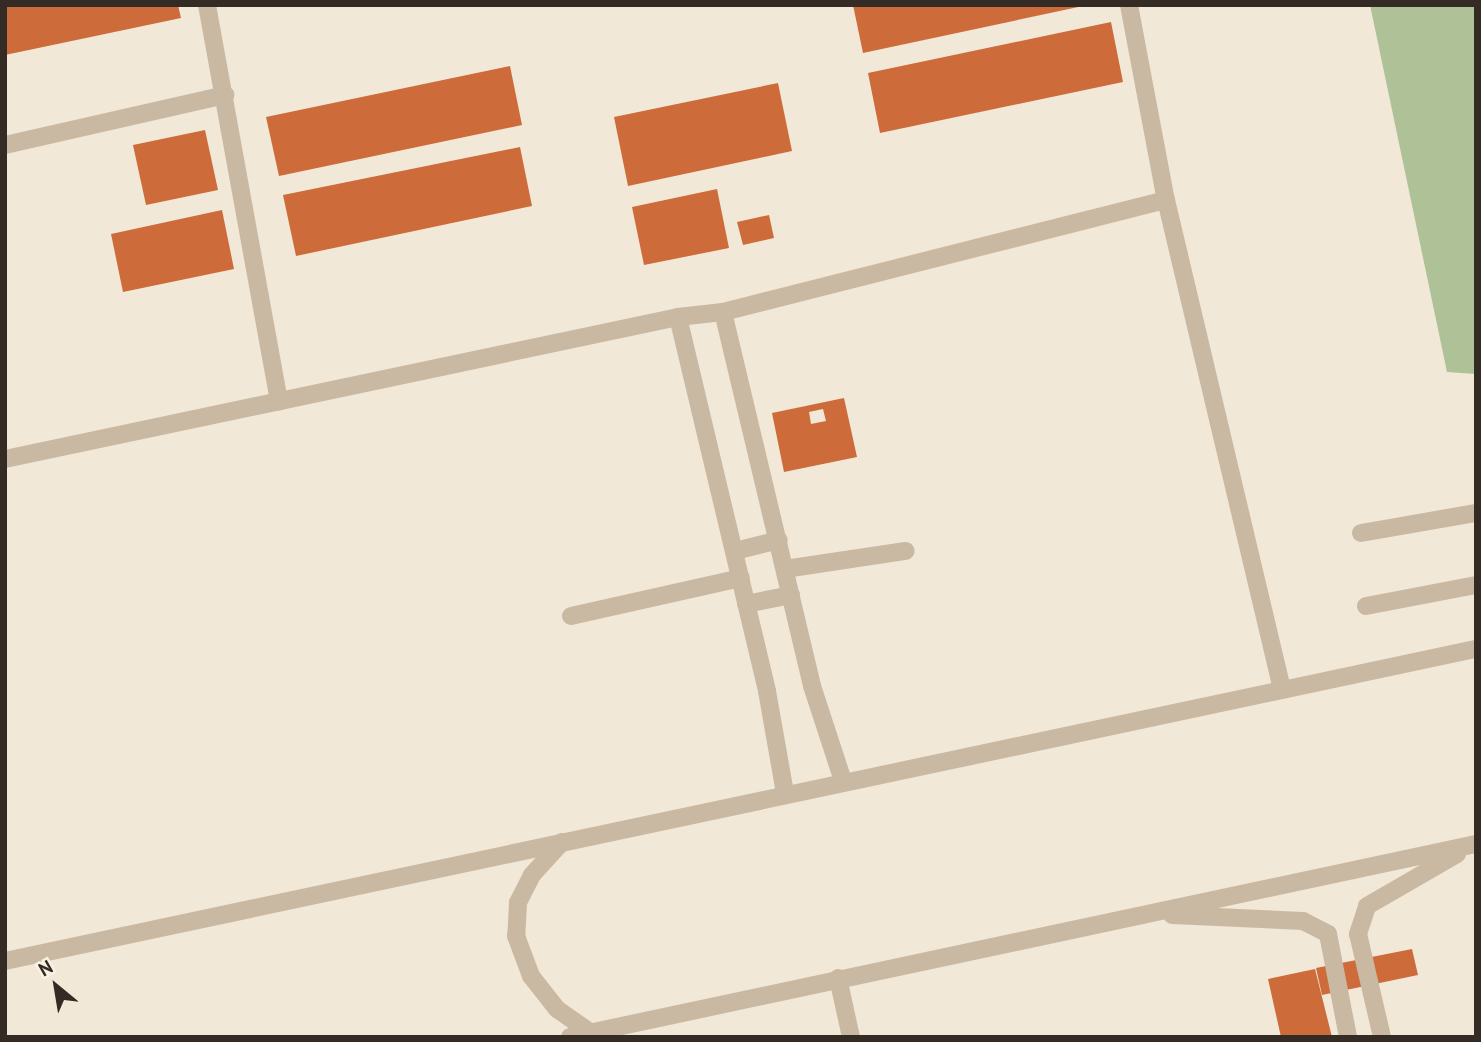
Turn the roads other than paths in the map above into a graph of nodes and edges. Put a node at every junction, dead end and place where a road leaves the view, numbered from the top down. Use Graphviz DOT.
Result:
graph roads {
  1 [pos="207,5"];
  2 [pos="1129,5"];
  3 [pos="225,95"];
  4 [pos="5,145"];
  5 [pos="1166,200"];
  6 [pos="723,312"];
  7 [pos="678,317"];
  8 [pos="279,402"];
  9 [pos="5,459"];
  10 [pos="1476,513"];
  11 [pos="1361,533"];
  12 [pos="779,540"];
  13 [pos="735,551"];
  14 [pos="906,551"];
  15 [pos="785,569"];
  16 [pos="741,578"];
  17 [pos="1476,585"];
  18 [pos="791,595"];
  19 [pos="746,604"];
  20 [pos="1366,606"];
  21 [pos="571,616"];
  22 [pos="1476,649"];
  23 [pos="1282,689"];
  24 [pos="843,781"];
  25 [pos="785,793"];
  26 [pos="562,842"];
  27 [pos="1475,844"];
  28 [pos="1144,914"];
  29 [pos="5,961"];
  30 [pos="838,978"];
  31 [pos="592,1032"];
  32 [pos="570,1037"];
  33 [pos="851,1037"];
  34 [pos="1349,1037"];
  35 [pos="1382,1037"];
  1 -- 3 [label="street"];
  2 -- 5 [label="street"];
  3 -- 4 [label="street"];
  3 -- 8 [label="street"];
  5 -- 6 [label="street"];
  5 -- 23 [label="street"];
  6 -- 7 [label="street"];
  6 -- 12 [label="street"];
  7 -- 8 [label="street"];
  7 -- 13 [label="street"];
  8 -- 9 [label="street"];
  10 -- 11 [label="street"];
  12 -- 13 [label="street"];
  12 -- 15 [label="street"];
  13 -- 16 [label="street"];
  14 -- 15 [label="street"];
  15 -- 18 [label="street"];
  16 -- 19 [label="street"];
  16 -- 21 [label="street"];
  17 -- 20 [label="street"];
  18 -- 19 [label="street"];
  18 -- 24 [label="street"];
  19 -- 25 [label="street"];
  22 -- 23 [label="street"];
  23 -- 24 [label="street"];
  24 -- 25 [label="street"];
  25 -- 26 [label="street"];
  26 -- 29 [label="street"];
  26 -- 31 [label="street"];
  27 -- 28 [label="street"];
  27 -- 35 [label="street"];
  28 -- 30 [label="street"];
  28 -- 34 [label="street"];
  30 -- 31 [label="street"];
  30 -- 33 [label="street"];
  31 -- 32 [label="street"];
}
